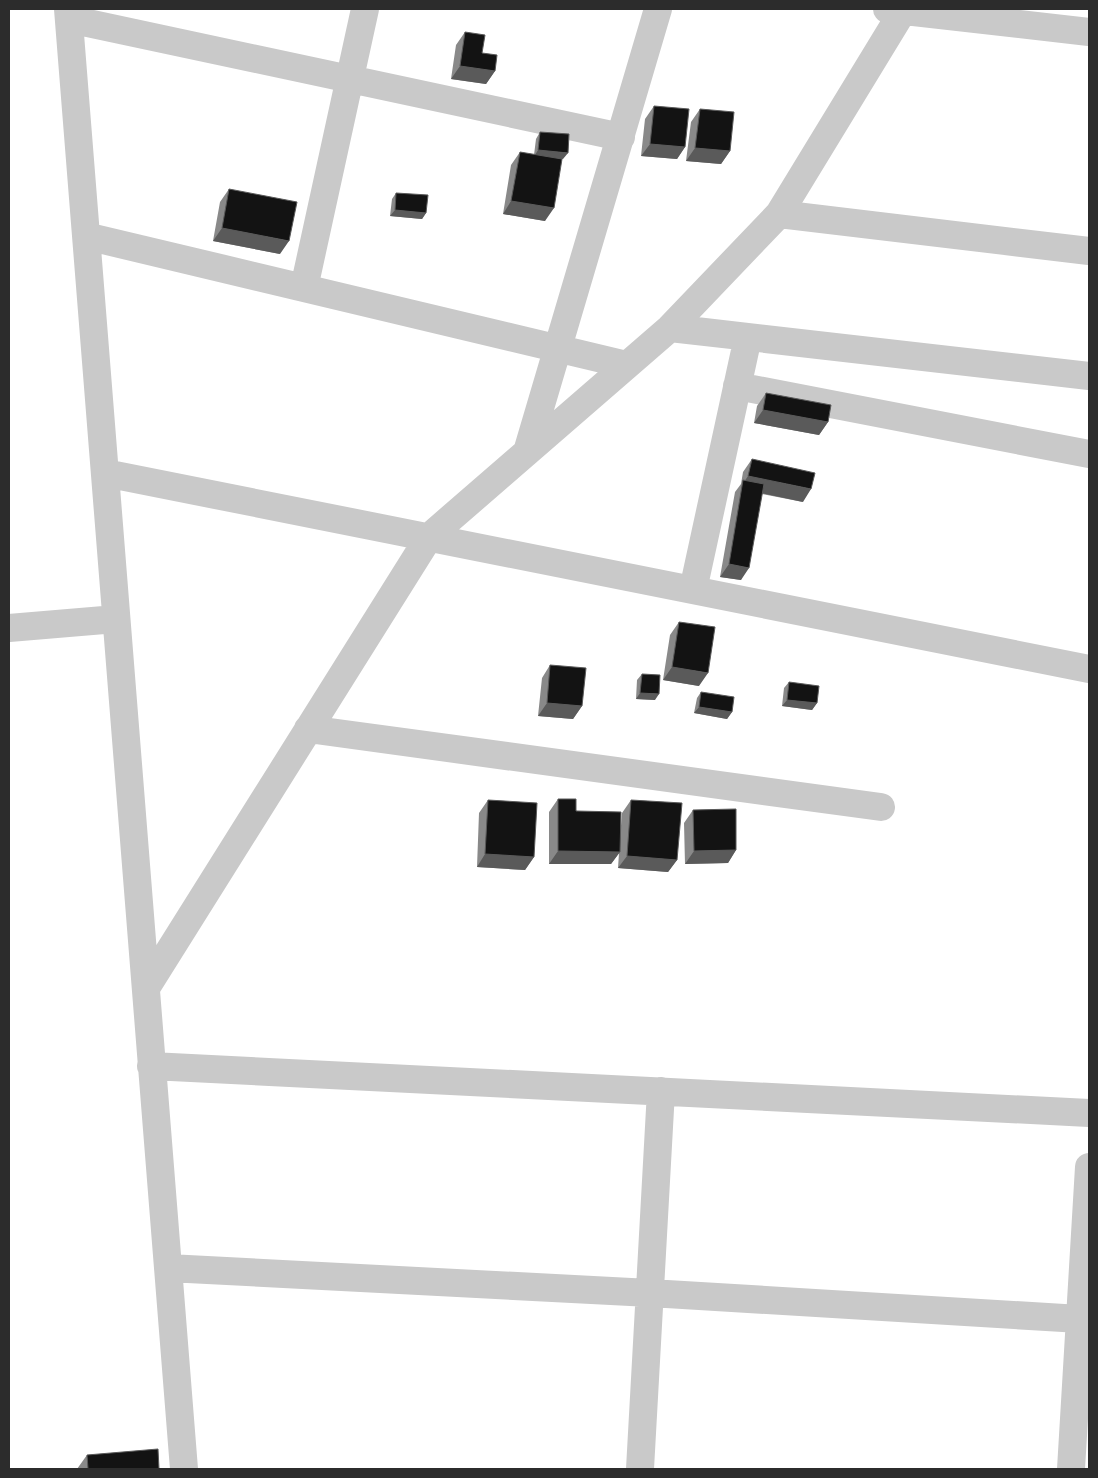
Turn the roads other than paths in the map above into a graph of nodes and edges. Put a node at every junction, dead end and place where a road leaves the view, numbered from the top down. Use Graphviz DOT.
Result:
graph roads {
  1 [pos="365,9"];
  2 [pos="658,9"];
  3 [pos="898,9"];
  4 [pos="69,14"];
  5 [pos="1089,32"];
  6 [pos="350,79"];
  7 [pos="620,137"];
  8 [pos="779,214"];
  9 [pos="86,236"];
  10 [pos="1089,251"];
  11 [pos="304,288"];
  12 [pos="670,328"];
  13 [pos="748,337"];
  14 [pos="558,348"];
  15 [pos="627,365"];
  16 [pos="1089,376"];
  17 [pos="737,386"];
  18 [pos="528,452"];
  19 [pos="1089,454"];
  20 [pos="105,473"];
  21 [pos="429,537"];
  22 [pos="694,590"];
  23 [pos="116,619"];
  24 [pos="9,628"];
  25 [pos="1089,669"];
  26 [pos="308,729"];
  27 [pos="881,807"];
  28 [pos="146,988"];
  29 [pos="152,1066"];
  30 [pos="661,1091"];
  31 [pos="1089,1113"];
  32 [pos="1089,1167"];
  33 [pos="168,1268"];
  34 [pos="650,1293"];
  35 [pos="1080,1320"];
  36 [pos="184,1469"];
  37 [pos="640,1469"];
  38 [pos="1071,1469"];
  1 -- 6 [label="street"];
  2 -- 7 [label="street"];
  3 -- 5 [label="street"];
  3 -- 8 [label="street"];
  4 -- 6 [label="street"];
  4 -- 9 [label="street"];
  6 -- 7 [label="street"];
  6 -- 11 [label="street"];
  7 -- 14 [label="street"];
  8 -- 10 [label="street"];
  8 -- 12 [label="street"];
  9 -- 11 [label="street"];
  9 -- 20 [label="street"];
  11 -- 14 [label="street"];
  12 -- 13 [label="street"];
  12 -- 15 [label="street"];
  13 -- 16 [label="street"];
  13 -- 17 [label="street"];
  14 -- 15 [label="street"];
  14 -- 18 [label="street"];
  15 -- 18 [label="street"];
  17 -- 19 [label="street"];
  17 -- 22 [label="street"];
  18 -- 21 [label="street"];
  20 -- 21 [label="street"];
  20 -- 23 [label="street"];
  21 -- 22 [label="street"];
  21 -- 26 [label="street"];
  22 -- 25 [label="street"];
  23 -- 24 [label="street"];
  23 -- 28 [label="street"];
  26 -- 27 [label="street"];
  26 -- 28 [label="street"];
  28 -- 29 [label="street"];
  29 -- 30 [label="street"];
  29 -- 33 [label="street"];
  30 -- 31 [label="street"];
  30 -- 34 [label="street"];
  32 -- 35 [label="street"];
  33 -- 34 [label="street"];
  33 -- 36 [label="street"];
  34 -- 35 [label="street"];
  34 -- 37 [label="street"];
  35 -- 38 [label="street"];
}
